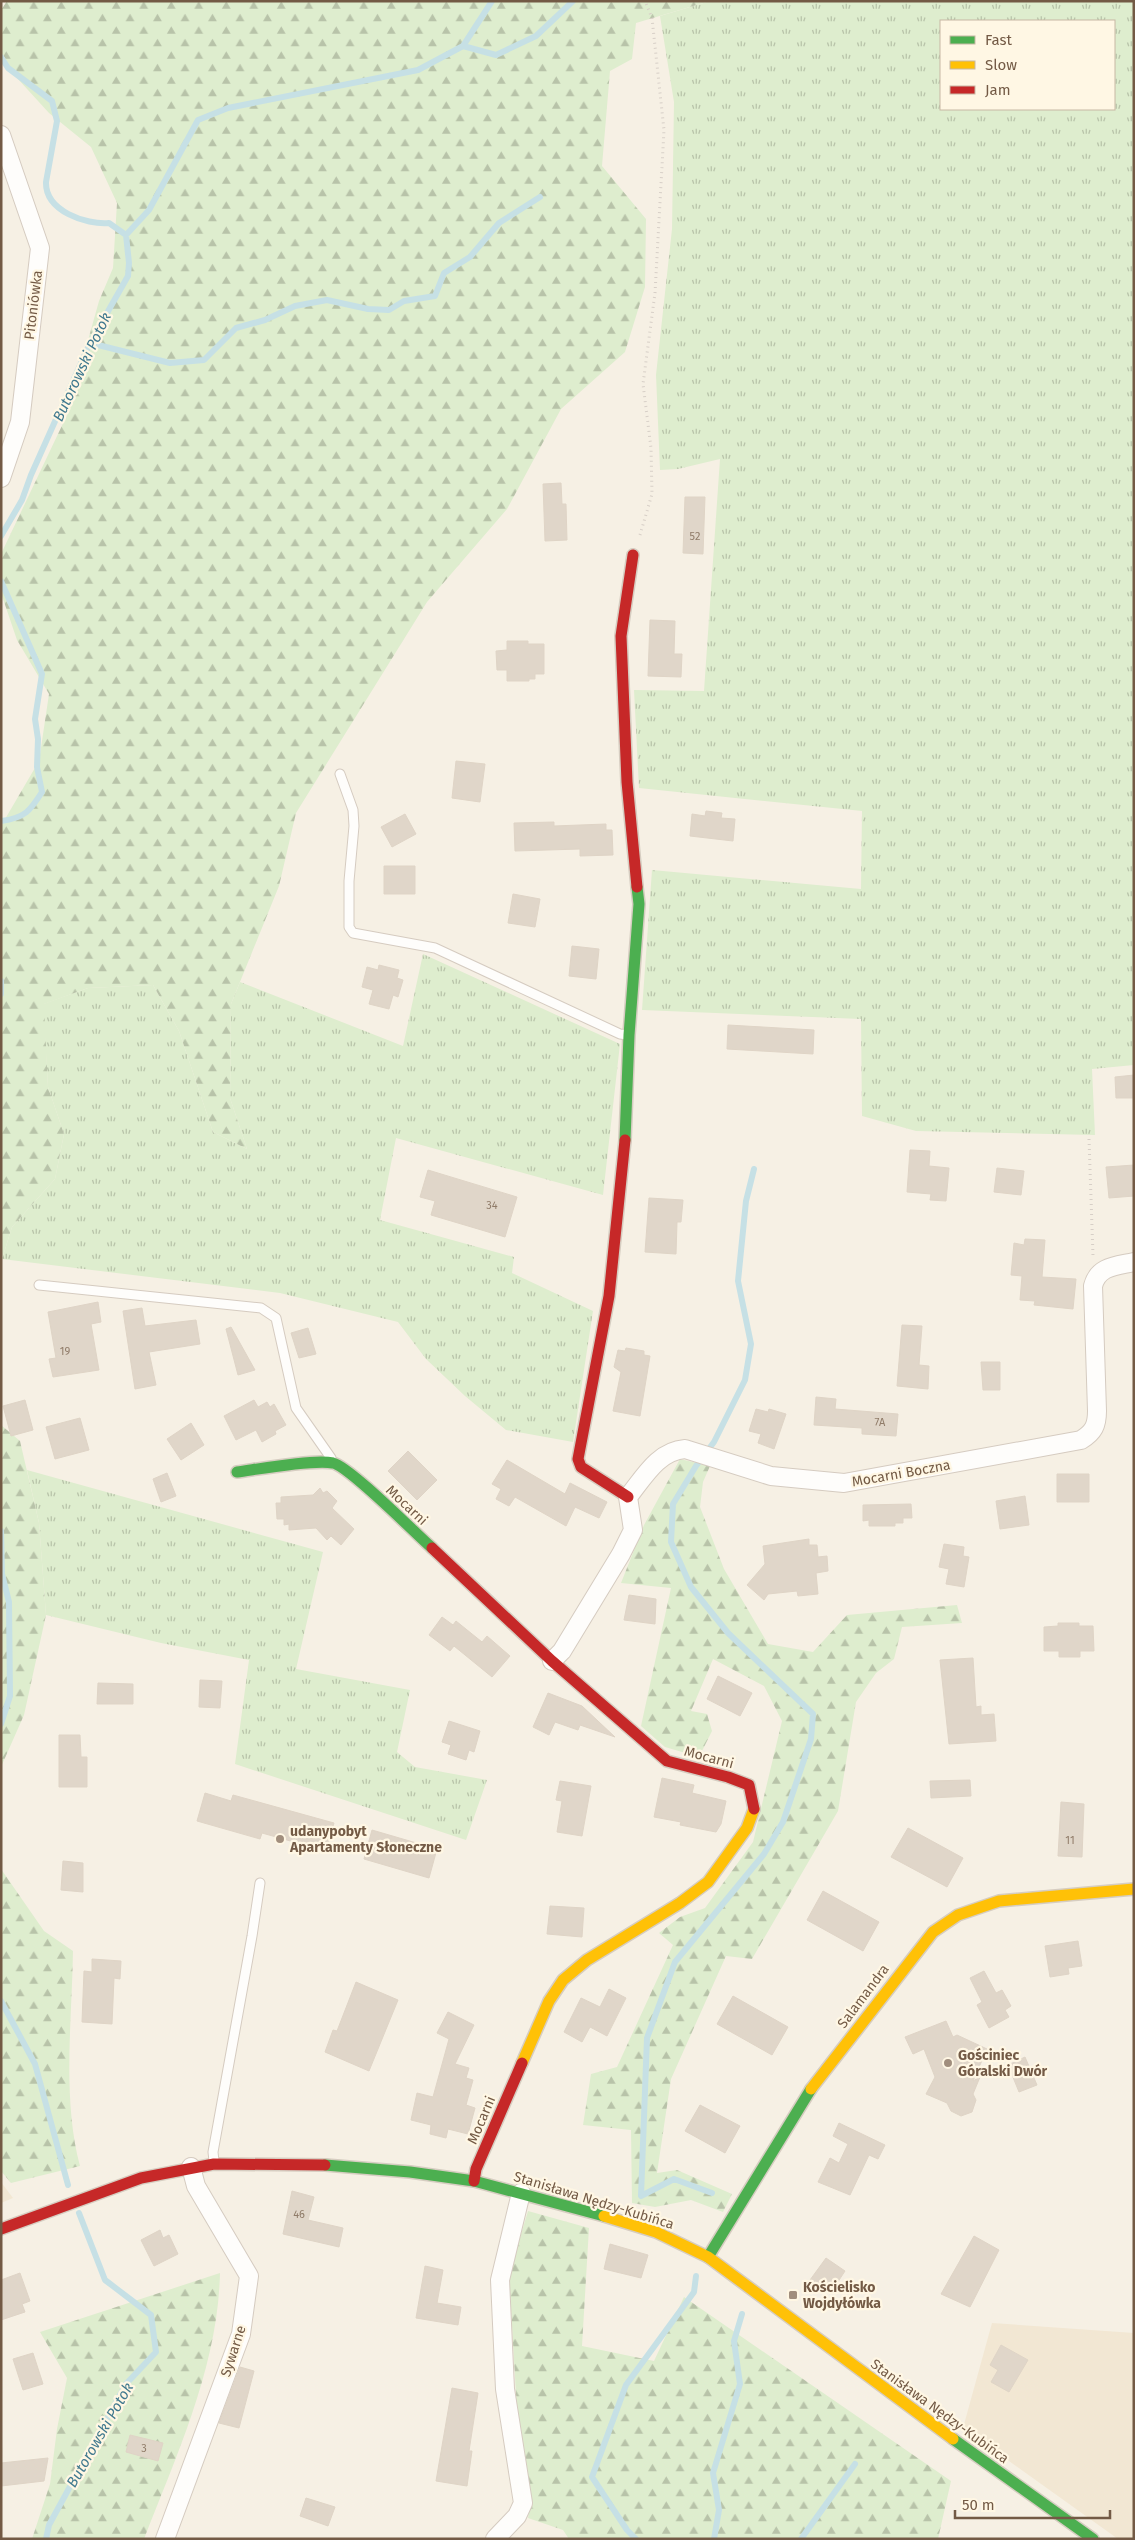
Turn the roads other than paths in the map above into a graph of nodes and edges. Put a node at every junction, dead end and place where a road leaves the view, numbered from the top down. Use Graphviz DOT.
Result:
graph roads {
  1 [pos="1,135"];
  2 [pos="1,478"];
  3 [pos="633,554"];
  4 [pos="340,774"];
  5 [pos="629,1035"];
  6 [pos="1134,1262"];
  7 [pos="39,1285"];
  8 [pos="334,1463"];
  9 [pos="237,1472"];
  10 [pos="628,1498"];
  11 [pos="552,1661"];
  12 [pos="260,1883"];
  13 [pos="1134,1889"];
  14 [pos="214,2164"];
  15 [pos="191,2168"];
  16 [pos="474,2181"];
  17 [pos="521,2193"];
  18 [pos="1,2229"];
  19 [pos="708,2257"];
  20 [pos="164,2539"];
  21 [pos="495,2539"];
  22 [pos="1093,2539"];
  1 -- 2 [label="street, Pitoniówka"];
  3 -- 5 [label="street"];
  4 -- 5 [label="lane"];
  5 -- 10 [label="street"];
  6 -- 10 [label="street, Mocarni Boczna"];
  7 -- 8 [label="lane"];
  8 -- 9 [label="street"];
  8 -- 11 [label="street, Mocarni"];
  10 -- 11 [label="street"];
  11 -- 16 [label="street, Mocarni"];
  12 -- 14 [label="lane"];
  13 -- 19 [label="street, Salamandra"];
  14 -- 15 [label="street, Stanisława Nędzy-Kubińca"];
  14 -- 16 [label="street, Stanisława Nędzy-Kubińca"];
  15 -- 18 [label="street, Stanisława Nędzy-Kubińca"];
  15 -- 20 [label="street, Sywarne"];
  16 -- 17 [label="street, Stanisława Nędzy-Kubińca"];
  17 -- 19 [label="street, Stanisława Nędzy-Kubińca"];
  17 -- 21 [label="street"];
  19 -- 22 [label="street, Stanisława Nędzy-Kubińca"];
}
